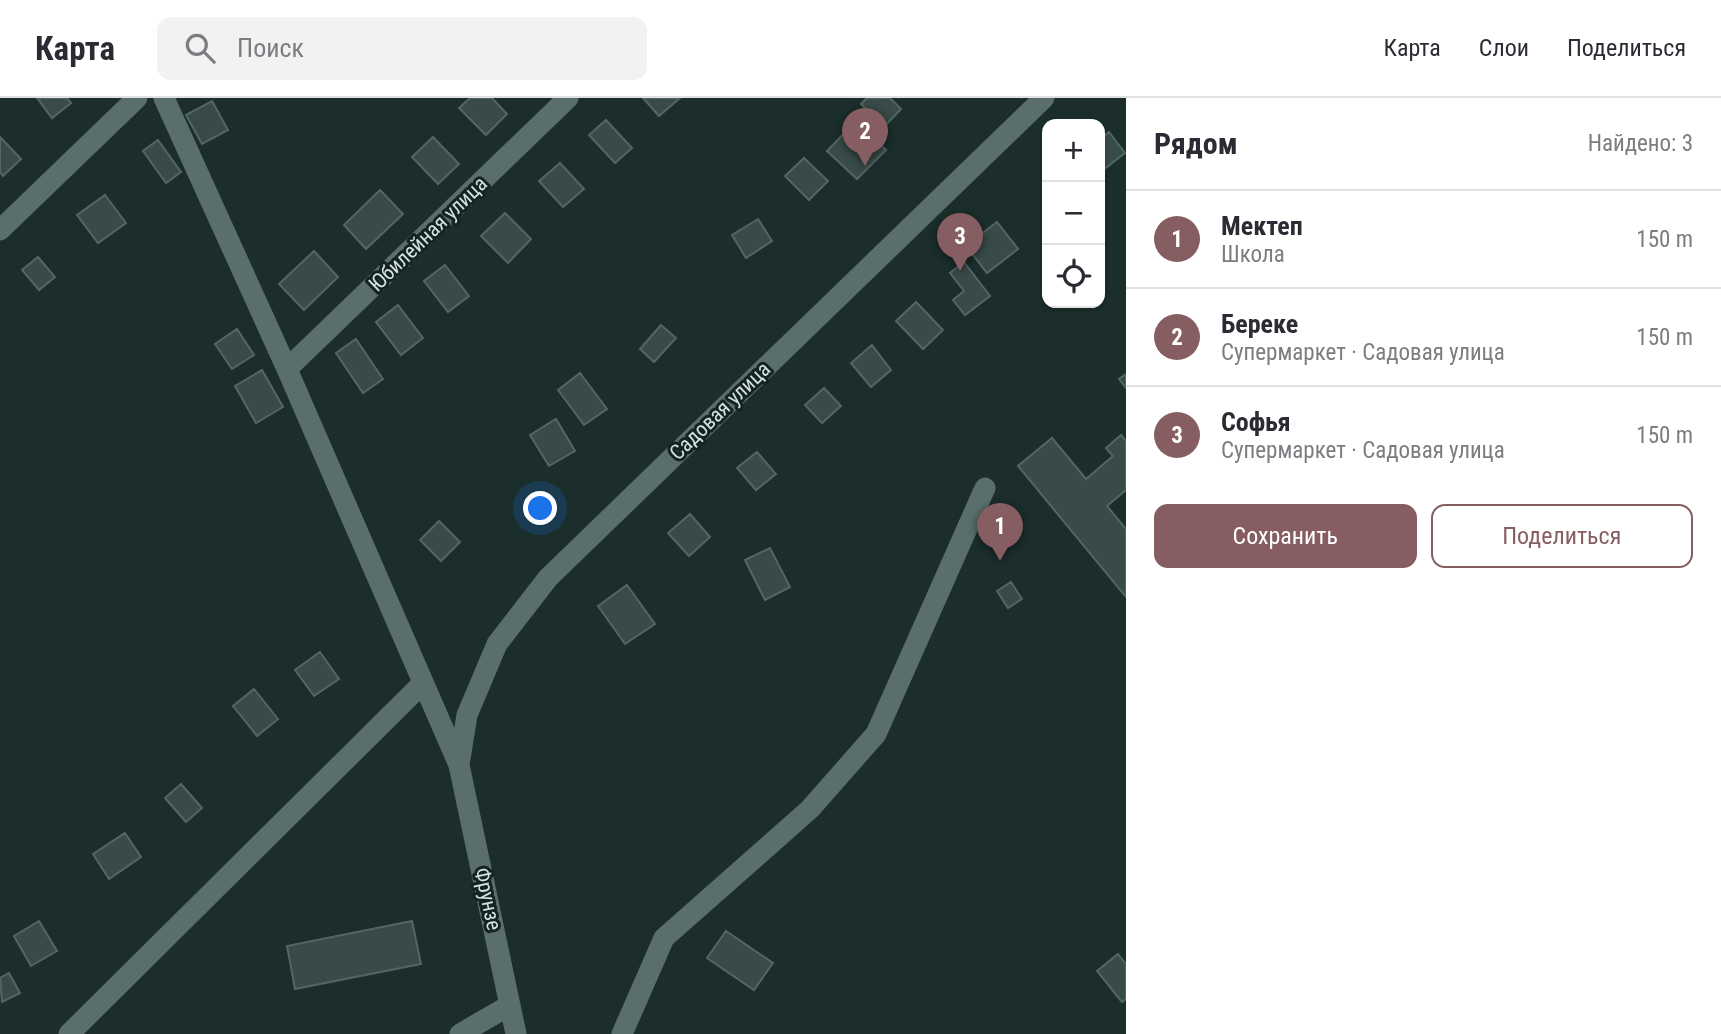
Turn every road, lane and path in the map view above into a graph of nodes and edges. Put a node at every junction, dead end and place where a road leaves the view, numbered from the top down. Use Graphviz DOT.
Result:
graph roads {
  1 [pos="136,98"];
  2 [pos="164,98"];
  3 [pos="568,98"];
  4 [pos="1044,98"];
  5 [pos="0,230"];
  6 [pos="287,369"];
  7 [pos="985,488"];
  8 [pos="424,683"];
  9 [pos="459,765"];
  10 [pos="510,1005"];
  11 [pos="69,1034"];
  12 [pos="460,1034"];
  13 [pos="516,1034"];
  14 [pos="622,1034"];
  1 -- 5 [label="street"];
  2 -- 6 [label="street"];
  3 -- 6 [label="street, Юбилейная улица"];
  4 -- 9 [label="street, Садовая улица"];
  6 -- 8 [label="street"];
  7 -- 14 [label="street"];
  8 -- 9 [label="street"];
  8 -- 11 [label="street"];
  9 -- 10 [label="street, Фрунзе"];
  10 -- 12 [label="street"];
  10 -- 13 [label="street, Фрунзе"];
}
